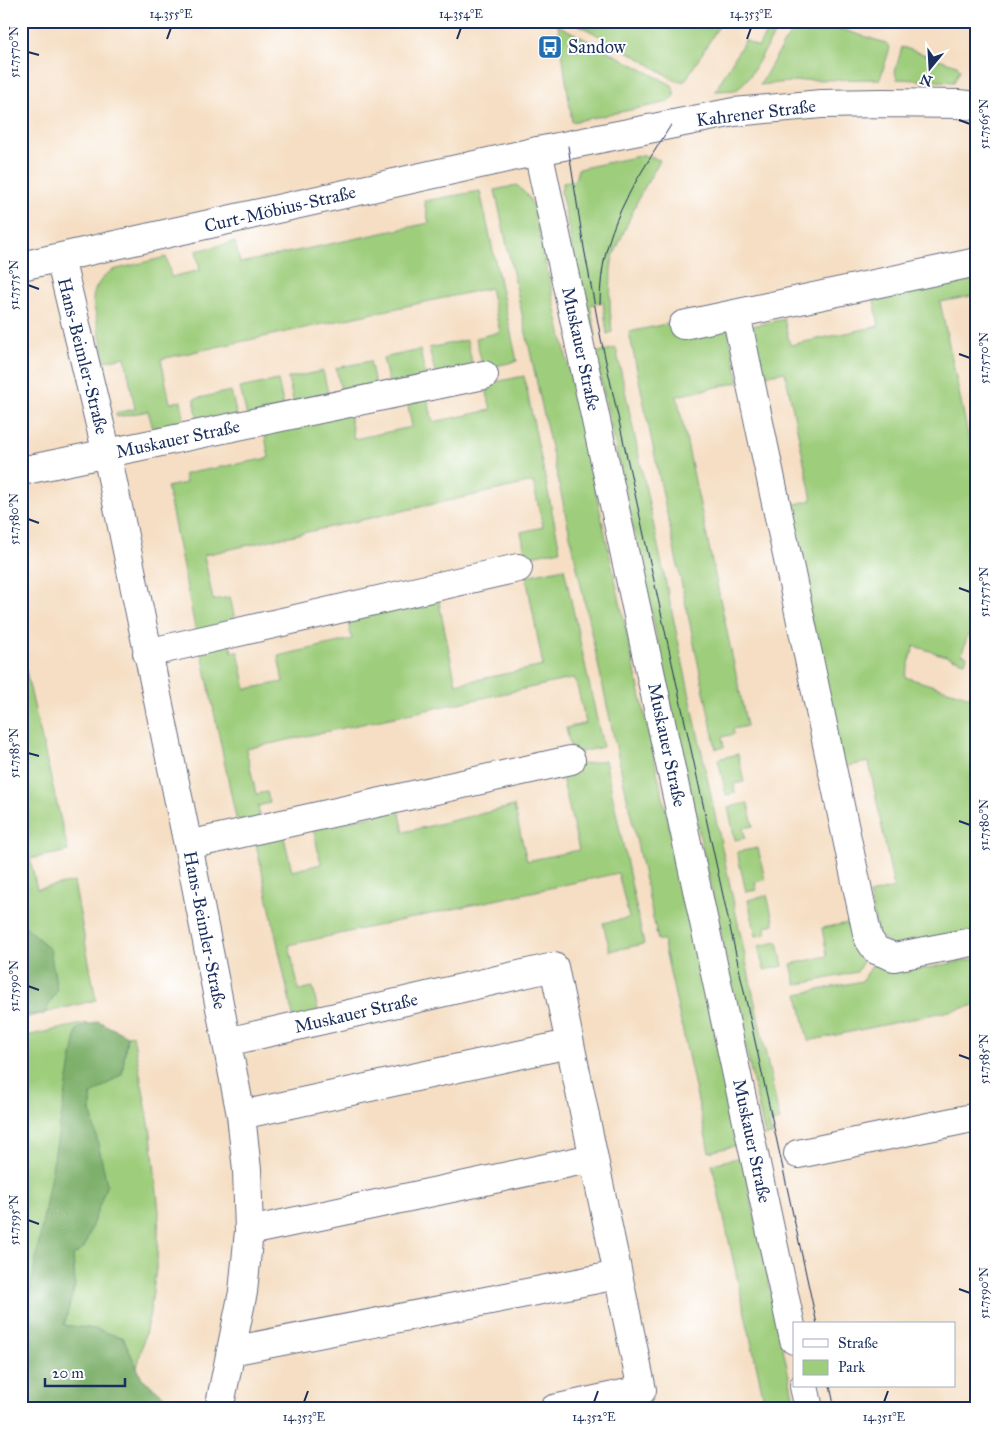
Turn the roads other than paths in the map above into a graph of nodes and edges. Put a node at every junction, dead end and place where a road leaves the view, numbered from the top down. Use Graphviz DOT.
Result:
graph roads {
  1 [pos="977,106"];
  2 [pos="538,151"];
  3 [pos="60,258"];
  4 [pos="977,262"];
  5 [pos="21,266"];
  6 [pos="736,314"];
  7 [pos="683,325"];
  8 [pos="484,375"];
  9 [pos="107,454"];
  10 [pos="21,471"];
  11 [pos="518,568"];
  12 [pos="148,653"];
  13 [pos="571,760"];
  14 [pos="188,845"];
  15 [pos="977,941"];
  16 [pos="227,1042"];
  17 [pos="569,1044"];
  18 [pos="241,1115"];
  19 [pos="977,1117"];
  20 [pos="798,1154"];
  21 [pos="593,1158"];
  22 [pos="249,1231"];
  23 [pos="618,1275"];
  24 [pos="793,1335"];
  25 [pos="231,1351"];
  26 [pos="804,1388"];
  27 [pos="219,1409"];
  28 [pos="554,1409"];
  29 [pos="809,1409"];
  1 -- 2 [label="street, Kahrener Straße"];
  2 -- 3 [label="street, Curt-Möbius-Straße"];
  2 -- 24 [label="street, Muskauer Straße"];
  3 -- 5 [label="street, Curt-Möbius-Straße"];
  3 -- 9 [label="street, Hans-Beimler-Straße"];
  4 -- 6 [label="street"];
  6 -- 7 [label="street"];
  6 -- 15 [label="street"];
  8 -- 9 [label="street, Muskauer Straße"];
  9 -- 10 [label="street, Hans-Beimler-Straße"];
  9 -- 12 [label="street, Hans-Beimler-Straße"];
  11 -- 12 [label="street"];
  12 -- 14 [label="street, Hans-Beimler-Straße"];
  13 -- 14 [label="street"];
  14 -- 16 [label="street, Hans-Beimler-Straße"];
  16 -- 17 [label="street, Muskauer Straße"];
  16 -- 18 [label="street, Hans-Beimler-Straße"];
  17 -- 18 [label="street"];
  17 -- 21 [label="street, Muskauer Straße"];
  18 -- 22 [label="street, Hans-Beimler-Straße"];
  19 -- 20 [label="street"];
  21 -- 22 [label="street"];
  21 -- 23 [label="street, Muskauer Straße"];
  22 -- 25 [label="street, Hans-Beimler-Straße"];
  23 -- 25 [label="street"];
  23 -- 28 [label="street, Muskauer Straße"];
  25 -- 27 [label="street, Hans-Beimler-Straße"];
  26 -- 29 [label="street"];
}
